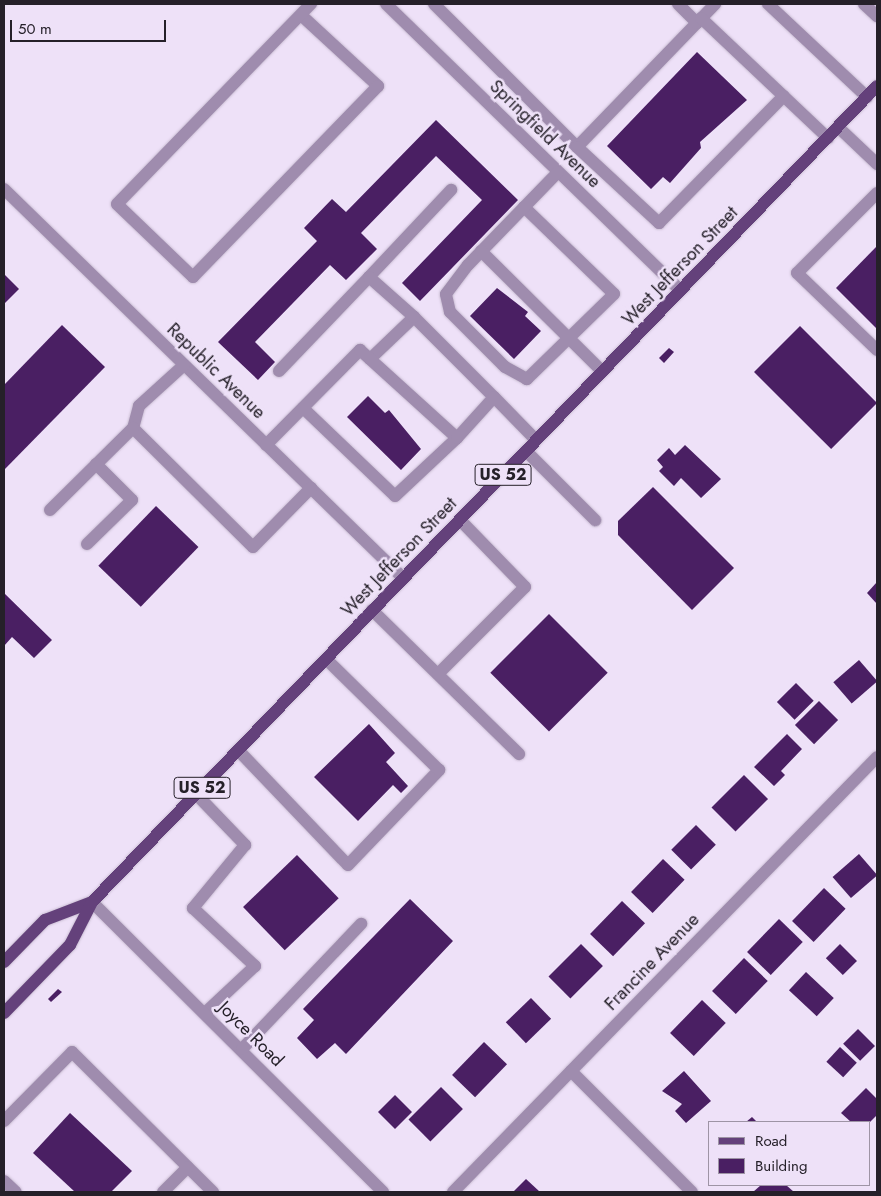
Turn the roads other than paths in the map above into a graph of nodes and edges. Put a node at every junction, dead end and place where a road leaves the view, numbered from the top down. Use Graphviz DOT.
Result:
graph roads {
  1 [pos="311,4"];
  2 [pos="386,4"];
  3 [pos="434,4"];
  4 [pos="678,4"];
  5 [pos="715,4"];
  6 [pos="768,4"];
  7 [pos="864,4"];
  8 [pos="301,14"];
  9 [pos="877,16"];
  10 [pos="699,20"];
  11 [pos="877,86"];
  12 [pos="784,96"];
  13 [pos="866,97"];
  14 [pos="838,127"];
  15 [pos="828,138"];
  16 [pos="577,147"];
  17 [pos="877,164"];
  18 [pos="558,172"];
  19 [pos="4,189"];
  20 [pos="451,190"];
  21 [pos="877,193"];
  22 [pos="524,207"];
  23 [pos="481,251"];
  24 [pos="370,277"];
  25 [pos="680,290"];
  26 [pos="414,317"];
  27 [pos="570,339"];
  28 [pos="877,350"];
  29 [pos="370,359"];
  30 [pos="184,365"];
  31 [pos="279,371"];
  32 [pos="602,371"];
  33 [pos="494,397"];
  34 [pos="303,408"];
  35 [pos="133,428"];
  36 [pos="457,438"];
  37 [pos="536,440"];
  38 [pos="266,445"];
  39 [pos="526,451"];
  40 [pos="96,464"];
  41 [pos="311,488"];
  42 [pos="50,510"];
  43 [pos="460,520"];
  44 [pos="595,520"];
  45 [pos="87,544"];
  46 [pos="403,578"];
  47 [pos="372,610"];
  48 [pos="326,659"];
  49 [pos="438,674"];
  50 [pos="238,750"];
  51 [pos="519,754"];
  52 [pos="877,757"];
  53 [pos="196,794"];
  54 [pos="92,902"];
  55 [pos="361,924"];
  56 [pos="4,962"];
  57 [pos="4,1013"];
  58 [pos="205,1013"];
  59 [pos="242,1049"];
  60 [pos="570,1071"];
  61 [pos="4,1121"];
  62 [pos="188,1167"];
  63 [pos="4,1181"];
  64 [pos="16,1192"];
  65 [pos="163,1192"];
  66 [pos="213,1192"];
  67 [pos="383,1192"];
  68 [pos="453,1192"];
  69 [pos="692,1192"];
  1 -- 8 [label="street"];
  2 -- 18 [label="street, Springfield Avenue"];
  3 -- 16 [label="street"];
  4 -- 10 [label="street"];
  5 -- 10 [label="street"];
  6 -- 13 [label="street"];
  7 -- 9 [label="street"];
  8 -- 8 [label="street"];
  10 -- 12 [label="street"];
  10 -- 16 [label="street"];
  11 -- 13 [label="main road, West Jefferson Street / US 52"];
  12 -- 15 [label="street"];
  12 -- 16 [label="street"];
  13 -- 14 [label="main road, West Jefferson Street / US 52"];
  14 -- 15 [label="main road, West Jefferson Street / US 52"];
  14 -- 17 [label="street"];
  15 -- 25 [label="main road, West Jefferson Street / US 52"];
  18 -- 22 [label="street"];
  18 -- 25 [label="street, Springfield Avenue"];
  19 -- 30 [label="street, Republic Avenue"];
  20 -- 24 [label="street"];
  21 -- 28 [label="street"];
  22 -- 23 [label="street"];
  22 -- 27 [label="street"];
  23 -- 27 [label="street"];
  23 -- 27 [label="street"];
  24 -- 26 [label="street"];
  24 -- 31 [label="street"];
  25 -- 32 [label="main road, West Jefferson Street / US 52"];
  26 -- 29 [label="street"];
  26 -- 33 [label="street"];
  27 -- 32 [label="street"];
  29 -- 34 [label="street"];
  29 -- 36 [label="street"];
  30 -- 35 [label="street"];
  30 -- 38 [label="street, Republic Avenue"];
  32 -- 37 [label="main road, West Jefferson Street / US 52"];
  33 -- 36 [label="street"];
  33 -- 37 [label="street"];
  34 -- 36 [label="street"];
  34 -- 38 [label="street"];
  35 -- 40 [label="street"];
  35 -- 41 [label="street"];
  37 -- 39 [label="main road, West Jefferson Street / US 52"];
  38 -- 41 [label="street, Republic Avenue"];
  39 -- 43 [label="main road, West Jefferson Street / US 52"];
  39 -- 44 [label="street"];
  40 -- 42 [label="street"];
  40 -- 45 [label="street"];
  41 -- 46 [label="street, Republic Avenue"];
  43 -- 46 [label="main road, West Jefferson Street / US 52"];
  43 -- 49 [label="street"];
  46 -- 47 [label="main road, West Jefferson Street / US 52"];
  47 -- 48 [label="main road, West Jefferson Street / US 52"];
  47 -- 49 [label="street"];
  48 -- 50 [label="main road, West Jefferson Street / US 52"];
  48 -- 50 [label="street"];
  49 -- 51 [label="street"];
  50 -- 53 [label="main road, West Jefferson Street / US 52"];
  52 -- 60 [label="street, Francine Avenue"];
  53 -- 54 [label="main road, West Jefferson Street / US 52"];
  53 -- 58 [label="street"];
  54 -- 56 [label="main road, West Jefferson Street / US 52"];
  54 -- 57 [label="main road, West Jefferson Street / US 52"];
  54 -- 58 [label="street, Joyce Road"];
  55 -- 59 [label="street"];
  58 -- 59 [label="street, Joyce Road"];
  59 -- 67 [label="street, Joyce Road"];
  60 -- 68 [label="street, Francine Avenue"];
  60 -- 69 [label="street"];
  61 -- 62 [label="street"];
  62 -- 65 [label="street"];
  62 -- 66 [label="street"];
  63 -- 64 [label="street"];
}
